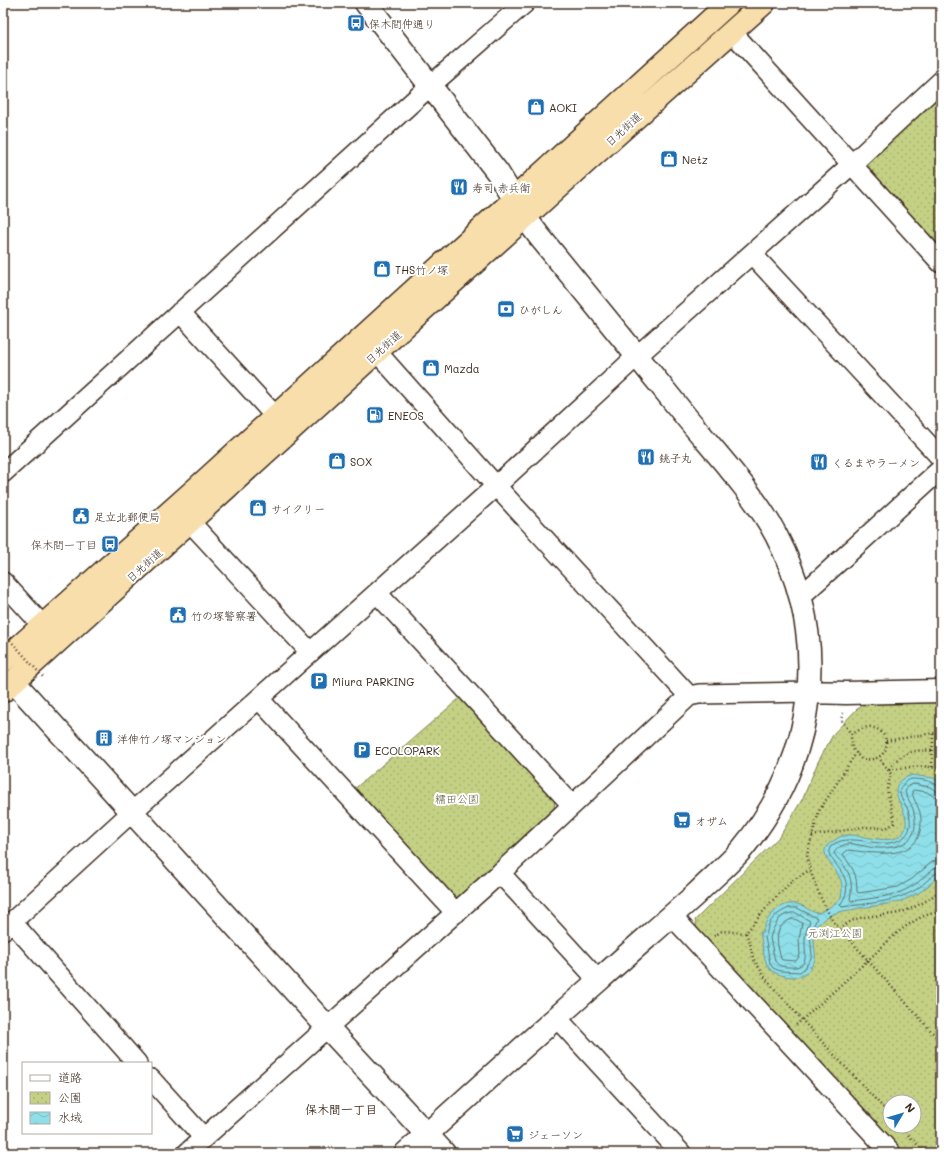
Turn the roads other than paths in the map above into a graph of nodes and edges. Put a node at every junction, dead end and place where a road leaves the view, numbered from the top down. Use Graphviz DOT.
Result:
graph roads {
  1 [pos="366,3"];
  2 [pos="525,3"];
  3 [pos="764,3"];
  4 [pos="723,5"];
  5 [pos="732,32"];
  6 [pos="941,81"];
  7 [pos="430,86"];
  8 [pos="851,165"];
  9 [pos="514,198"];
  10 [pos="525,217"];
  11 [pos="752,254"];
  12 [pos="941,263"];
  13 [pos="180,312"];
  14 [pos="377,352"];
  15 [pos="637,356"];
  16 [pos="275,416"];
  17 [pos="941,458"];
  18 [pos="941,469"];
  19 [pos="3,473"];
  20 [pos="496,486"];
  21 [pos="176,506"];
  22 [pos="190,523"];
  23 [pos="3,582"];
  24 [pos="377,593"];
  25 [pos="801,596"];
  26 [pos="42,626"];
  27 [pos="310,652"];
  28 [pos="3,661"];
  29 [pos="9,686"];
  30 [pos="941,691"];
  31 [pos="808,692"];
  32 [pos="689,696"];
  33 [pos="259,699"];
  34 [pos="572,805"];
  35 [pos="132,812"];
  36 [pos="500,873"];
  37 [pos="456,913"];
  38 [pos="672,916"];
  39 [pos="7,926"];
  40 [pos="598,980"];
  41 [pos="557,1018"];
  42 [pos="328,1028"];
  43 [pos="136,1062"];
  44 [pos="152,1079"];
  45 [pos="427,1134"];
  46 [pos="204,1138"];
  47 [pos="187,1153"];
  48 [pos="406,1153"];
  49 [pos="444,1153"];
  50 [pos="681,1153"];
  51 [pos="891,1153"];
  1 -- 7 [label="street"];
  2 -- 7 [label="street"];
  3 -- 5 [label="highway, 日光街道"];
  4 -- 9 [label="highway, 日光街道"];
  5 -- 8 [label="street"];
  5 -- 10 [label="highway, 日光街道"];
  6 -- 8 [label="street"];
  7 -- 9 [label="street"];
  7 -- 13 [label="street"];
  8 -- 11 [label="street"];
  8 -- 12 [label="street"];
  9 -- 10 [label="street"];
  9 -- 16 [label="highway, 日光街道"];
  10 -- 14 [label="highway, 日光街道"];
  10 -- 15 [label="street"];
  11 -- 15 [label="street"];
  11 -- 17 [label="street"];
  13 -- 16 [label="street"];
  13 -- 19 [label="street"];
  14 -- 20 [label="street"];
  14 -- 22 [label="highway, 日光街道"];
  15 -- 20 [label="street"];
  15 -- 25 [label="street"];
  16 -- 21 [label="highway, 日光街道"];
  18 -- 25 [label="street"];
  20 -- 24 [label="street"];
  20 -- 32 [label="street"];
  21 -- 22 [label="street"];
  21 -- 26 [label="highway, 日光街道"];
  22 -- 27 [label="street"];
  22 -- 29 [label="highway, 日光街道"];
  23 -- 26 [label="street"];
  24 -- 27 [label="street"];
  24 -- 34 [label="street"];
  25 -- 31 [label="street"];
  26 -- 28 [label="highway, 日光街道"];
  27 -- 33 [label="street"];
  29 -- 35 [label="street"];
  30 -- 31 [label="street"];
  31 -- 32 [label="street"];
  31 -- 38 [label="street"];
  32 -- 34 [label="street"];
  33 -- 35 [label="street"];
  33 -- 37 [label="street"];
  34 -- 36 [label="street"];
  35 -- 39 [label="street"];
  35 -- 42 [label="street"];
  36 -- 37 [label="street"];
  36 -- 40 [label="street"];
  37 -- 42 [label="street"];
  38 -- 40 [label="street"];
  38 -- 51 [label="street"];
  39 -- 43 [label="street"];
  40 -- 41 [label="street"];
  41 -- 45 [label="street"];
  41 -- 50 [label="street"];
  42 -- 45 [label="street"];
  42 -- 46 [label="street"];
  44 -- 46 [label="street"];
  45 -- 48 [label="street"];
  45 -- 49 [label="street"];
  46 -- 47 [label="street"];
}
